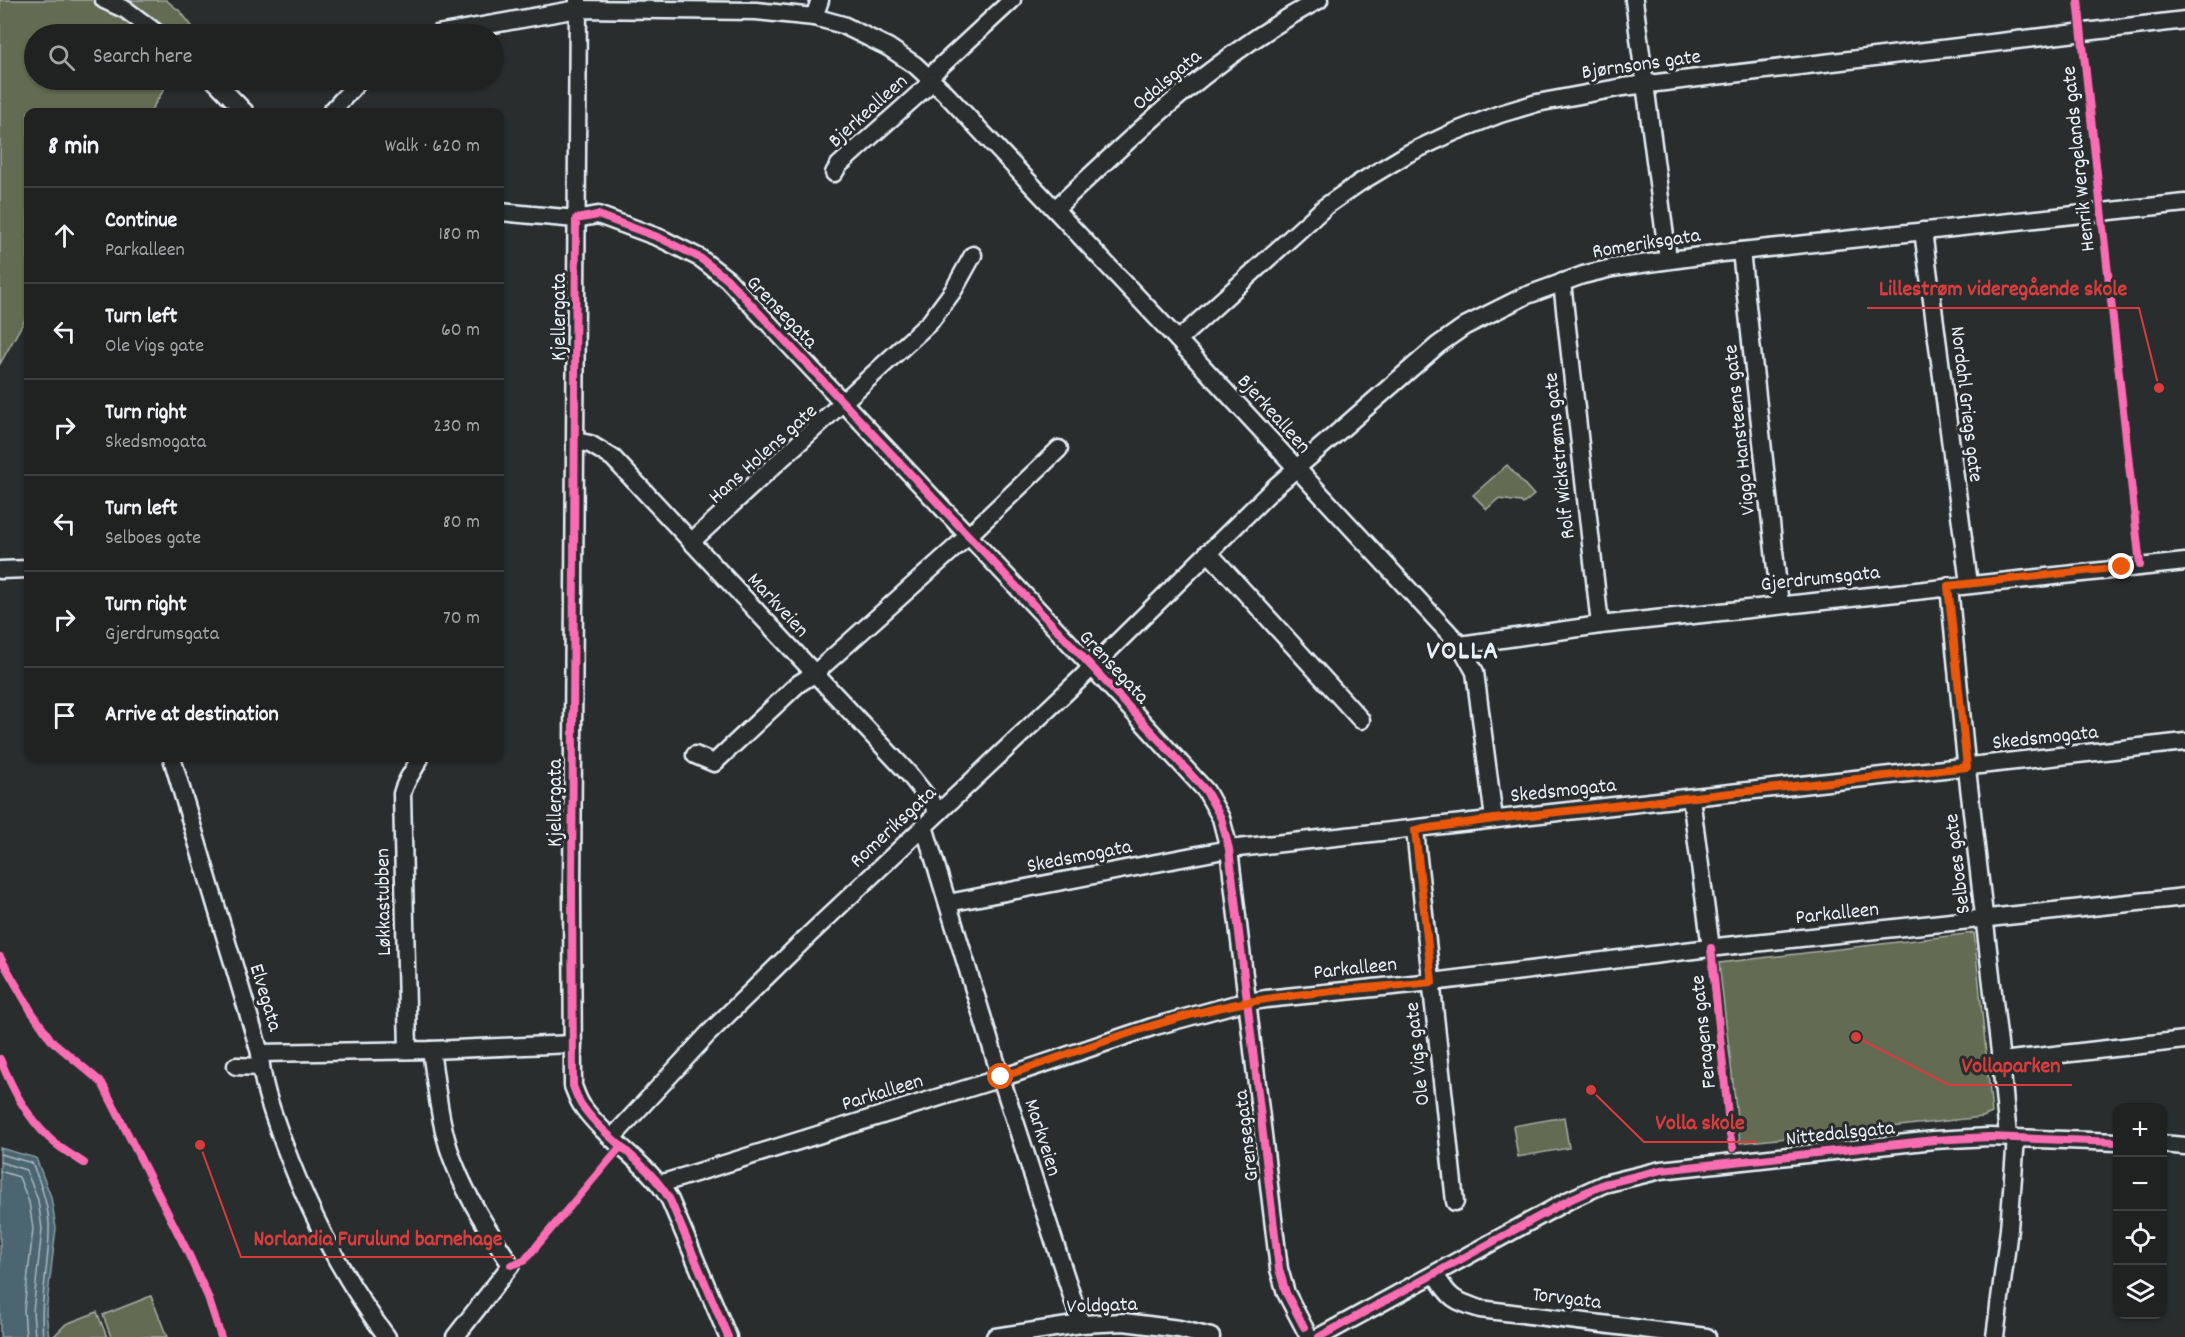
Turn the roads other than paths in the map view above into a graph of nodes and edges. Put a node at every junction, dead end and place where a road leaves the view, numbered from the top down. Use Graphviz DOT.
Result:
graph roads {
  1 [pos="104,0"];
  2 [pos="820,0"];
  3 [pos="1012,0"];
  4 [pos="1319,0"];
  5 [pos="1634,0"];
  6 [pos="578,4"];
  7 [pos="814,17"];
  8 [pos="2185,20"];
  9 [pos="145,24"];
  10 [pos="484,24"];
  11 [pos="931,79"];
  12 [pos="1644,84"];
  13 [pos="224,90"];
  14 [pos="351,90"];
  15 [pos="241,108"];
  16 [pos="335,108"];
  17 [pos="834,173"];
  18 [pos="2185,203"];
  19 [pos="1055,209"];
  20 [pos="504,212"];
  21 [pos="576,219"];
  22 [pos="1923,231"];
  23 [pos="1741,251"];
  24 [pos="973,255"];
  25 [pos="1668,259"];
  26 [pos="1562,282"];
  27 [pos="1178,340"];
  28 [pos="844,403"];
  29 [pos="576,441"];
  30 [pos="1059,450"];
  31 [pos="1295,468"];
  32 [pos="968,536"];
  33 [pos="691,542"];
  34 [pos="1208,552"];
  35 [pos="2185,562"];
  36 [pos="24,569"];
  37 [pos="0,570"];
  38 [pos="1969,584"];
  39 [pos="1948,586"];
  40 [pos="1780,604"];
  41 [pos="1600,625"];
  42 [pos="1460,645"];
  43 [pos="1092,667"];
  44 [pos="814,674"];
  45 [pos="1361,720"];
  46 [pos="2185,742"];
  47 [pos="695,755"];
  48 [pos="173,762"];
  49 [pos="418,762"];
  50 [pos="1967,767"];
  51 [pos="1691,798"];
  52 [pos="939,812"];
  53 [pos="1494,819"];
  54 [pos="924,826"];
  55 [pos="1415,830"];
  56 [pos="1229,849"];
  57 [pos="2185,897"];
  58 [pos="948,903"];
  59 [pos="1985,919"];
  60 [pos="1711,948"];
  61 [pos="1432,982"];
  62 [pos="1247,1002"];
  63 [pos="2185,1040"];
  64 [pos="573,1044"];
  65 [pos="408,1050"];
  66 [pos="431,1050"];
  67 [pos="260,1060"];
  68 [pos="2001,1061"];
  69 [pos="237,1066"];
  70 [pos="1001,1077"];
  71 [pos="612,1138"];
  72 [pos="2012,1138"];
  73 [pos="2113,1142"];
  74 [pos="2167,1144"];
  75 [pos="2185,1146"];
  76 [pos="660,1184"];
  77 [pos="1455,1202"];
  78 [pos="1435,1274"];
  79 [pos="1081,1324"];
  80 [pos="1307,1332"];
  81 [pos="387,1337"];
  82 [pos="455,1337"];
  83 [pos="728,1337"];
  84 [pos="994,1337"];
  85 [pos="1211,1337"];
  86 [pos="1319,1337"];
  87 [pos="1707,1337"];
  88 [pos="1995,1337"];
  1 -- 9 [label="street"];
  2 -- 7 [label="street"];
  3 -- 11 [label="street"];
  4 -- 19 [label="street, Odalsgata"];
  5 -- 12 [label="street"];
  6 -- 7 [label="street, Bjerkealleen"];
  6 -- 10 [label="street"];
  6 -- 21 [label="street, Kjellergata"];
  7 -- 11 [label="street, Bjerkealleen"];
  8 -- 12 [label="street, Bjørnsons gate"];
  11 -- 17 [label="street, Bjerkealleen"];
  11 -- 19 [label="street, Bjerkealleen"];
  12 -- 25 [label="street"];
  12 -- 27 [label="street, Bjørnsons gate"];
  13 -- 15 [label="street"];
  14 -- 16 [label="street"];
  18 -- 22 [label="street, Romeriksgata"];
  19 -- 27 [label="street, Bjerkealleen"];
  20 -- 21 [label="street, Grensegata"];
  21 -- 28 [label="street, Grensegata"];
  21 -- 29 [label="street, Kjellergata"];
  22 -- 23 [label="street, Romeriksgata"];
  22 -- 38 [label="street, Nordahl Griegs gate"];
  23 -- 25 [label="street, Romeriksgata"];
  23 -- 40 [label="street, Viggo Hansteens gate"];
  24 -- 28 [label="street, Hans Holens gate"];
  25 -- 26 [label="street, Romeriksgata"];
  26 -- 31 [label="street, Romeriksgata"];
  26 -- 41 [label="street, Rolf Wickstrøms gate"];
  27 -- 31 [label="street, Bjerkealleen"];
  28 -- 32 [label="street, Grensegata"];
  28 -- 33 [label="street, Hans Holens gate"];
  29 -- 33 [label="street, Markveien"];
  29 -- 64 [label="street, Kjellergata"];
  30 -- 32 [label="street"];
  31 -- 34 [label="street, Romeriksgata"];
  31 -- 42 [label="street, Bjerkealleen"];
  32 -- 43 [label="street, Grensegata"];
  32 -- 44 [label="street"];
  33 -- 44 [label="street, Markveien"];
  34 -- 43 [label="street, Romeriksgata"];
  34 -- 45 [label="street"];
  35 -- 38 [label="street, Gjerdrumsgata"];
  36 -- 37 [label="street"];
  38 -- 39 [label="street, Gjerdrumsgata"];
  39 -- 40 [label="street, Gjerdrumsgata"];
  39 -- 50 [label="street, Selboes gate"];
  40 -- 41 [label="street, Gjerdrumsgata"];
  41 -- 42 [label="street, Gjerdrumsgata"];
  42 -- 53 [label="street, Bjerkealleen"];
  43 -- 52 [label="street, Romeriksgata"];
  43 -- 56 [label="street, Grensegata"];
  44 -- 47 [label="street"];
  44 -- 52 [label="street, Markveien"];
  46 -- 50 [label="street, Skedsmogata"];
  48 -- 67 [label="street, Elvegata"];
  49 -- 65 [label="street, Løkkastubben"];
  50 -- 51 [label="street, Skedsmogata"];
  50 -- 59 [label="street, Selboes gate"];
  51 -- 53 [label="street, Skedsmogata"];
  51 -- 60 [label="street, Feragens gate"];
  52 -- 54 [label="street, Romeriksgata"];
  53 -- 55 [label="street, Skedsmogata"];
  54 -- 58 [label="street, Markveien"];
  54 -- 71 [label="street, Romeriksgata"];
  55 -- 56 [label="street, Skedsmogata"];
  55 -- 61 [label="street, Ole Vigs gate"];
  56 -- 58 [label="street, Skedsmogata"];
  56 -- 62 [label="street, Grensegata"];
  57 -- 59 [label="street, Parkalleen"];
  58 -- 70 [label="street, Markveien"];
  59 -- 60 [label="street, Parkalleen"];
  59 -- 68 [label="street, Selboes gate"];
  60 -- 61 [label="street, Parkalleen"];
  61 -- 62 [label="street, Parkalleen"];
  61 -- 77 [label="street, Ole Vigs gate"];
  62 -- 70 [label="street, Parkalleen"];
  62 -- 80 [label="street, Grensegata"];
  63 -- 68 [label="street"];
  64 -- 66 [label="street, Elvegata"];
  64 -- 71 [label="street, Kjellergata"];
  65 -- 66 [label="street, Elvegata"];
  65 -- 67 [label="street, Elvegata"];
  66 -- 82 [label="street"];
  67 -- 69 [label="street"];
  67 -- 81 [label="street"];
  68 -- 72 [label="street, Selboes gate"];
  70 -- 76 [label="street, Parkalleen"];
  70 -- 79 [label="street, Markveien"];
  71 -- 76 [label="street, Kjellergata"];
  72 -- 73 [label="street, Nittedalsgata"];
  72 -- 78 [label="street, Nittedalsgata"];
  72 -- 88 [label="street, Selboes gate"];
  74 -- 75 [label="street"];
  76 -- 83 [label="street, Kjellergata"];
  78 -- 86 [label="street, Nittedalsgata"];
  78 -- 87 [label="street, Torvgata"];
  79 -- 84 [label="street, Voldgata"];
  79 -- 85 [label="street, Voldgata"];
}
